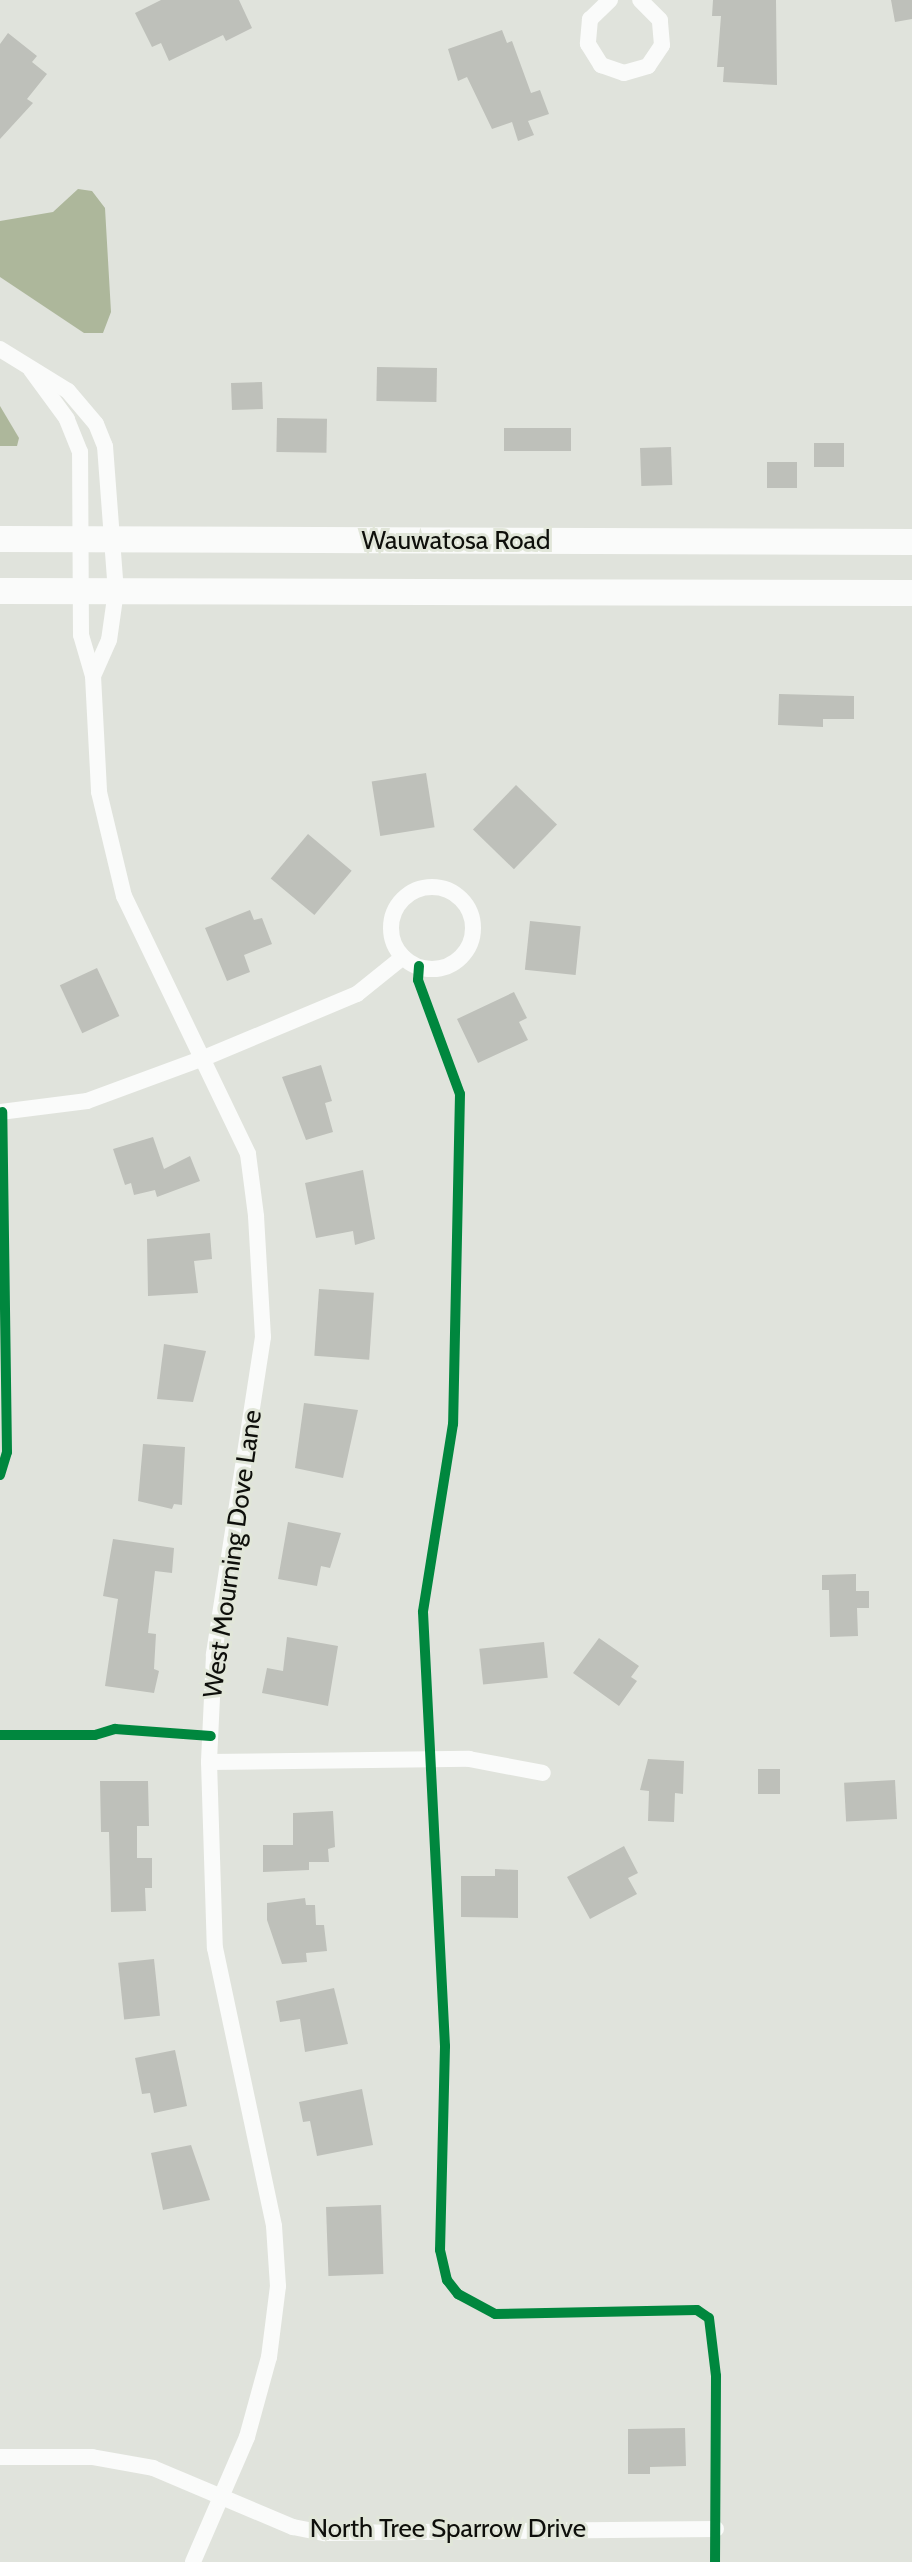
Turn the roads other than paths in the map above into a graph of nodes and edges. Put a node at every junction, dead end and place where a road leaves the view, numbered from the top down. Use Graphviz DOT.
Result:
graph roads {
  1 [pos="610,0"];
  2 [pos="640,0"];
  3 [pos="0,349"];
  4 [pos="31,370"];
  5 [pos="0,539"];
  6 [pos="83,540"];
  7 [pos="115,540"];
  8 [pos="912,542"];
  9 [pos="0,591"];
  10 [pos="82,591"];
  11 [pos="116,591"];
  12 [pos="912,593"];
  13 [pos="93,676"];
  14 [pos="403,957"];
  15 [pos="204,1058"];
  16 [pos="0,1112"];
  17 [pos="209,1762"];
  18 [pos="543,1773"];
  19 [pos="0,2457"];
  20 [pos="218,2497"];
  21 [pos="716,2529"];
  22 [pos="193,2562"];
  1 -- 2 [label="street"];
  3 -- 4 [label="street"];
  4 -- 6 [label="street"];
  4 -- 7 [label="street"];
  5 -- 6 [label="main road, Wauwatosa Road"];
  6 -- 7 [label="main road, Wauwatosa Road"];
  6 -- 10 [label="street"];
  7 -- 8 [label="main road, Wauwatosa Road"];
  7 -- 11 [label="street"];
  9 -- 10 [label="main road, Wauwatosa Road"];
  10 -- 11 [label="main road, Wauwatosa Road"];
  10 -- 13 [label="street"];
  11 -- 12 [label="main road, Wauwatosa Road"];
  11 -- 13 [label="street"];
  13 -- 15 [label="street, West Mourning Dove Lane"];
  14 -- 14 [label="street"];
  14 -- 15 [label="street"];
  15 -- 16 [label="street"];
  15 -- 17 [label="street, West Mourning Dove Lane"];
  17 -- 18 [label="street"];
  17 -- 20 [label="street, West Mourning Dove Lane"];
  19 -- 20 [label="street, North Tree Sparrow Drive"];
  20 -- 21 [label="street, North Tree Sparrow Drive"];
  20 -- 22 [label="street, West Mourning Dove Lane"];
}
